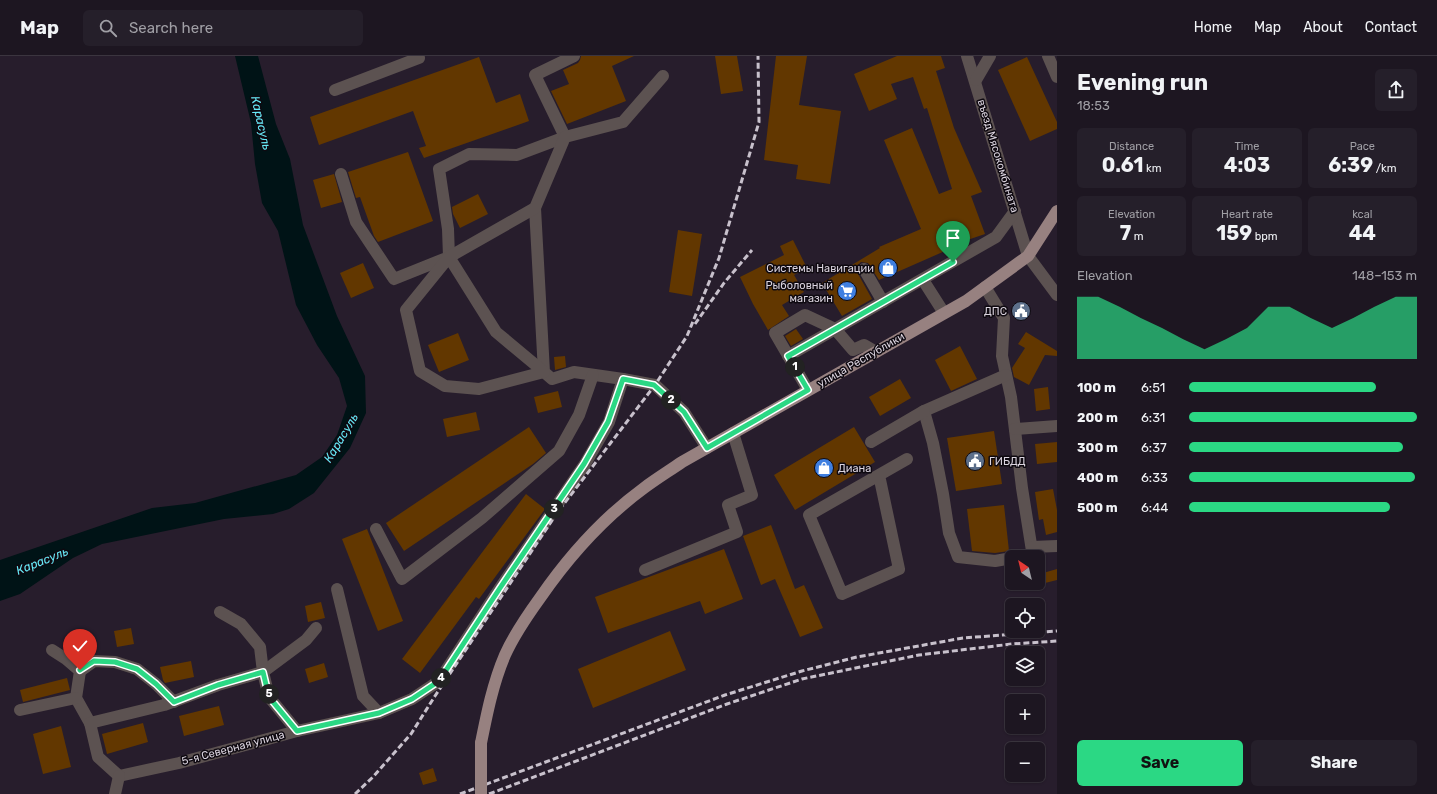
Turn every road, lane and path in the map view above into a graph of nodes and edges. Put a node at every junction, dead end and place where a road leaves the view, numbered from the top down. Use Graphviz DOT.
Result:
graph roads {
  1 [pos="574,56"];
  2 [pos="967,56"];
  3 [pos="990,56"];
  4 [pos="1048,56"];
  5 [pos="420,57"];
  6 [pos="663,76"];
  7 [pos="1057,77"];
  8 [pos="976,80"];
  9 [pos="335,90"];
  10 [pos="565,137"];
  11 [pos="341,174"];
  12 [pos="535,208"];
  13 [pos="1015,211"];
  14 [pos="1057,211"];
  15 [pos="1028,256"];
  16 [pos="449,257"];
  17 [pos="864,269"];
  18 [pos="922,280"];
  19 [pos="985,287"];
  20 [pos="1057,295"];
  21 [pos="883,302"];
  22 [pos="944,313"];
  23 [pos="835,329"];
  24 [pos="876,352"];
  25 [pos="788,356"];
  26 [pos="544,372"];
  27 [pos="593,375"];
  28 [pos="1006,375"];
  29 [pos="623,379"];
  30 [pos="808,390"];
  31 [pos="924,412"];
  32 [pos="1057,426"];
  33 [pos="1015,429"];
  34 [pos="733,433"];
  35 [pos="871,442"];
  36 [pos="707,448"];
  37 [pos="907,459"];
  38 [pos="879,475"];
  39 [pos="376,529"];
  40 [pos="1057,546"];
  41 [pos="1033,550"];
  42 [pos="1041,550"];
  43 [pos="1005,559"];
  44 [pos="644,570"];
  45 [pos="337,589"];
  46 [pos="220,612"];
  47 [pos="316,628"];
  48 [pos="52,650"];
  49 [pos="80,670"];
  50 [pos="263,672"];
  51 [pos="76,698"];
  52 [pos="174,702"];
  53 [pos="20,710"];
  54 [pos="379,713"];
  55 [pos="90,723"];
  56 [pos="297,731"];
  57 [pos="118,776"];
  58 [pos="115,794"];
  59 [pos="481,794"];
  1 -- 10 [label="street"];
  2 -- 8 [label="street, въезд Мясокомбината"];
  3 -- 8 [label="street"];
  4 -- 7 [label="street"];
  5 -- 9 [label="street"];
  6 -- 10 [label="street"];
  8 -- 13 [label="street, въезд Мясокомбината"];
  10 -- 12 [label="street"];
  10 -- 16 [label="street"];
  11 -- 16 [label="street"];
  12 -- 16 [label="street"];
  12 -- 26 [label="street"];
  13 -- 15 [label="street, въезд Мясокомбината"];
  13 -- 18 [label="street"];
  14 -- 15 [label="main road, улица Республики"];
  15 -- 19 [label="main road, улица Республики"];
  15 -- 20 [label="street"];
  16 -- 26 [label="street"];
  16 -- 26 [label="street"];
  17 -- 21 [label="street"];
  18 -- 21 [label="street"];
  18 -- 22 [label="street"];
  19 -- 22 [label="main road, улица Республики"];
  19 -- 28 [label="street"];
  21 -- 23 [label="street"];
  22 -- 24 [label="main road, улица Республики"];
  23 -- 24 [label="street"];
  23 -- 25 [label="street"];
  23 -- 25 [label="street"];
  24 -- 30 [label="main road, улица Республики"];
  25 -- 30 [label="street"];
  26 -- 27 [label="street"];
  27 -- 29 [label="street"];
  27 -- 39 [label="street"];
  28 -- 31 [label="street"];
  28 -- 33 [label="street"];
  29 -- 36 [label="street"];
  29 -- 54 [label="street, 5-я Северная улица"];
  30 -- 34 [label="main road, улица Республики"];
  31 -- 35 [label="street"];
  31 -- 43 [label="street"];
  32 -- 33 [label="street"];
  33 -- 41 [label="street"];
  34 -- 36 [label="main road, улица Республики"];
  34 -- 44 [label="street"];
  36 -- 59 [label="main road, улица Республики, bridge"];
  37 -- 38 [label="street"];
  38 -- 38 [label="street"];
  40 -- 42 [label="street"];
  45 -- 54 [label="street"];
  46 -- 50 [label="street"];
  47 -- 50 [label="street"];
  48 -- 49 [label="street"];
  49 -- 51 [label="street"];
  49 -- 52 [label="street"];
  50 -- 52 [label="street"];
  50 -- 56 [label="street"];
  51 -- 53 [label="street"];
  51 -- 55 [label="street"];
  52 -- 55 [label="street"];
  54 -- 56 [label="street, 5-я Северная улица"];
  55 -- 57 [label="street"];
  56 -- 57 [label="street, 5-я Северная улица"];
  57 -- 58 [label="street"];
}
